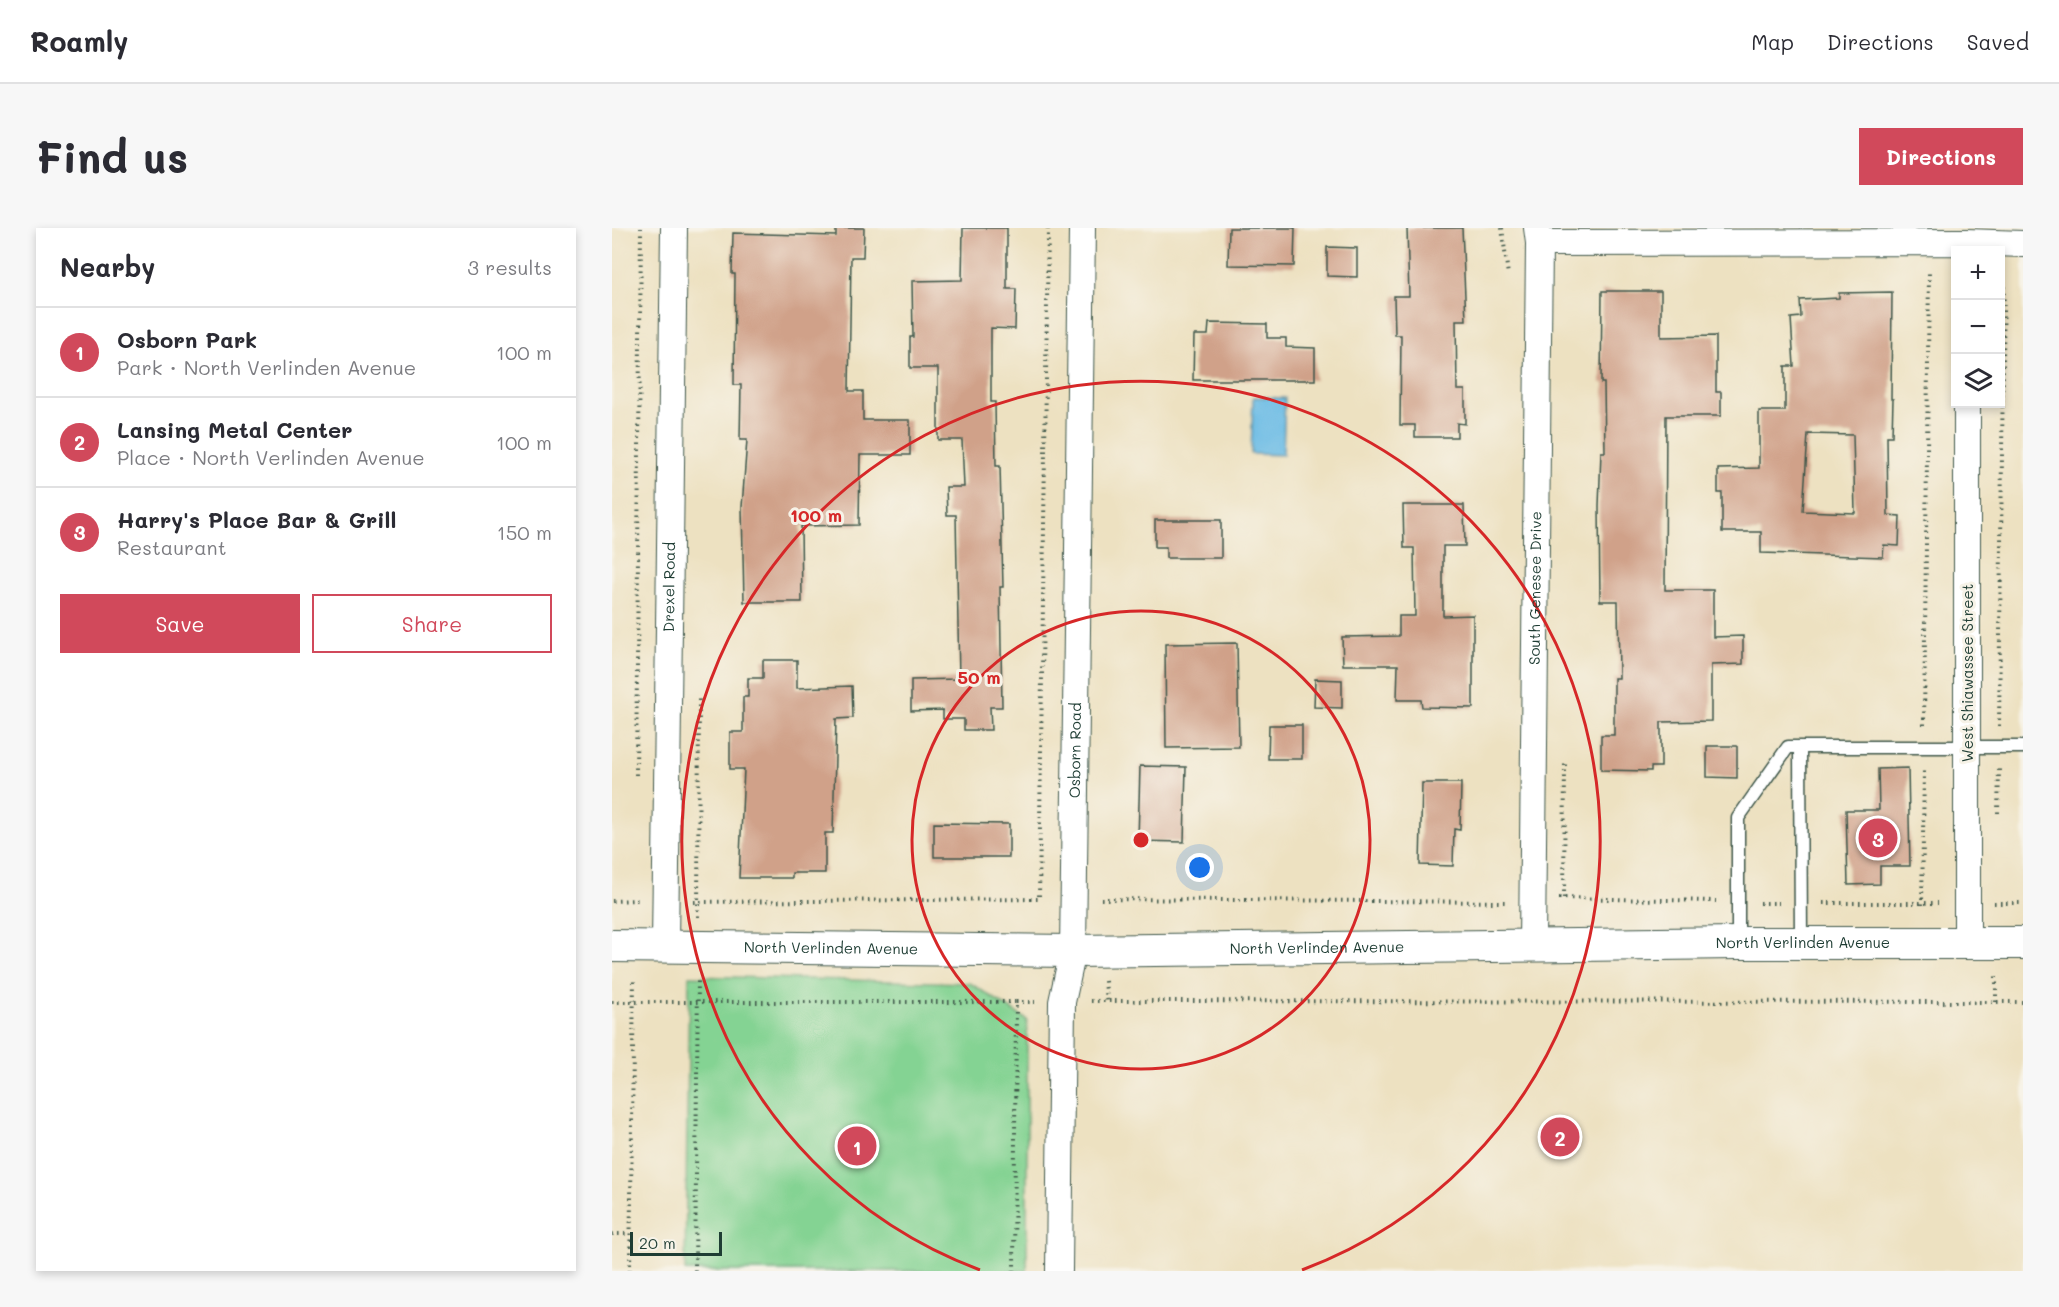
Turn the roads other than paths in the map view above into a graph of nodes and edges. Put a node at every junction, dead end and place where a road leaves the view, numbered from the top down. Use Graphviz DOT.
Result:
graph roads {
  1 [pos="674,228"];
  2 [pos="1083,228"];
  3 [pos="1538,236"];
  4 [pos="1966,240"];
  5 [pos="2014,243"];
  6 [pos="1967,408"];
  7 [pos="1800,747"];
  8 [pos="1969,747"];
  9 [pos="2023,747"];
  10 [pos="1738,943"];
  11 [pos="1801,943"];
  12 [pos="1996,943"];
  13 [pos="665,945"];
  14 [pos="623,946"];
  15 [pos="1532,946"];
  16 [pos="1072,951"];
  17 [pos="1059,1271"];
  1 -- 13 [label="street, Drexel Road"];
  2 -- 16 [label="street, Osborn Road"];
  3 -- 4 [label="street"];
  3 -- 15 [label="street, South Genesee Drive"];
  4 -- 5 [label="street"];
  6 -- 8 [label="street, West Shiawassee Street"];
  7 -- 8 [label="lane"];
  7 -- 10 [label="lane"];
  7 -- 11 [label="lane"];
  8 -- 9 [label="lane"];
  8 -- 12 [label="street, West Shiawassee Street"];
  10 -- 11 [label="street, North Verlinden Avenue"];
  10 -- 15 [label="street, North Verlinden Avenue"];
  11 -- 12 [label="street, North Verlinden Avenue"];
  13 -- 14 [label="street, North Verlinden Avenue"];
  13 -- 16 [label="street, North Verlinden Avenue"];
  15 -- 16 [label="street, North Verlinden Avenue"];
  16 -- 17 [label="street, Osborn Road"];
}
